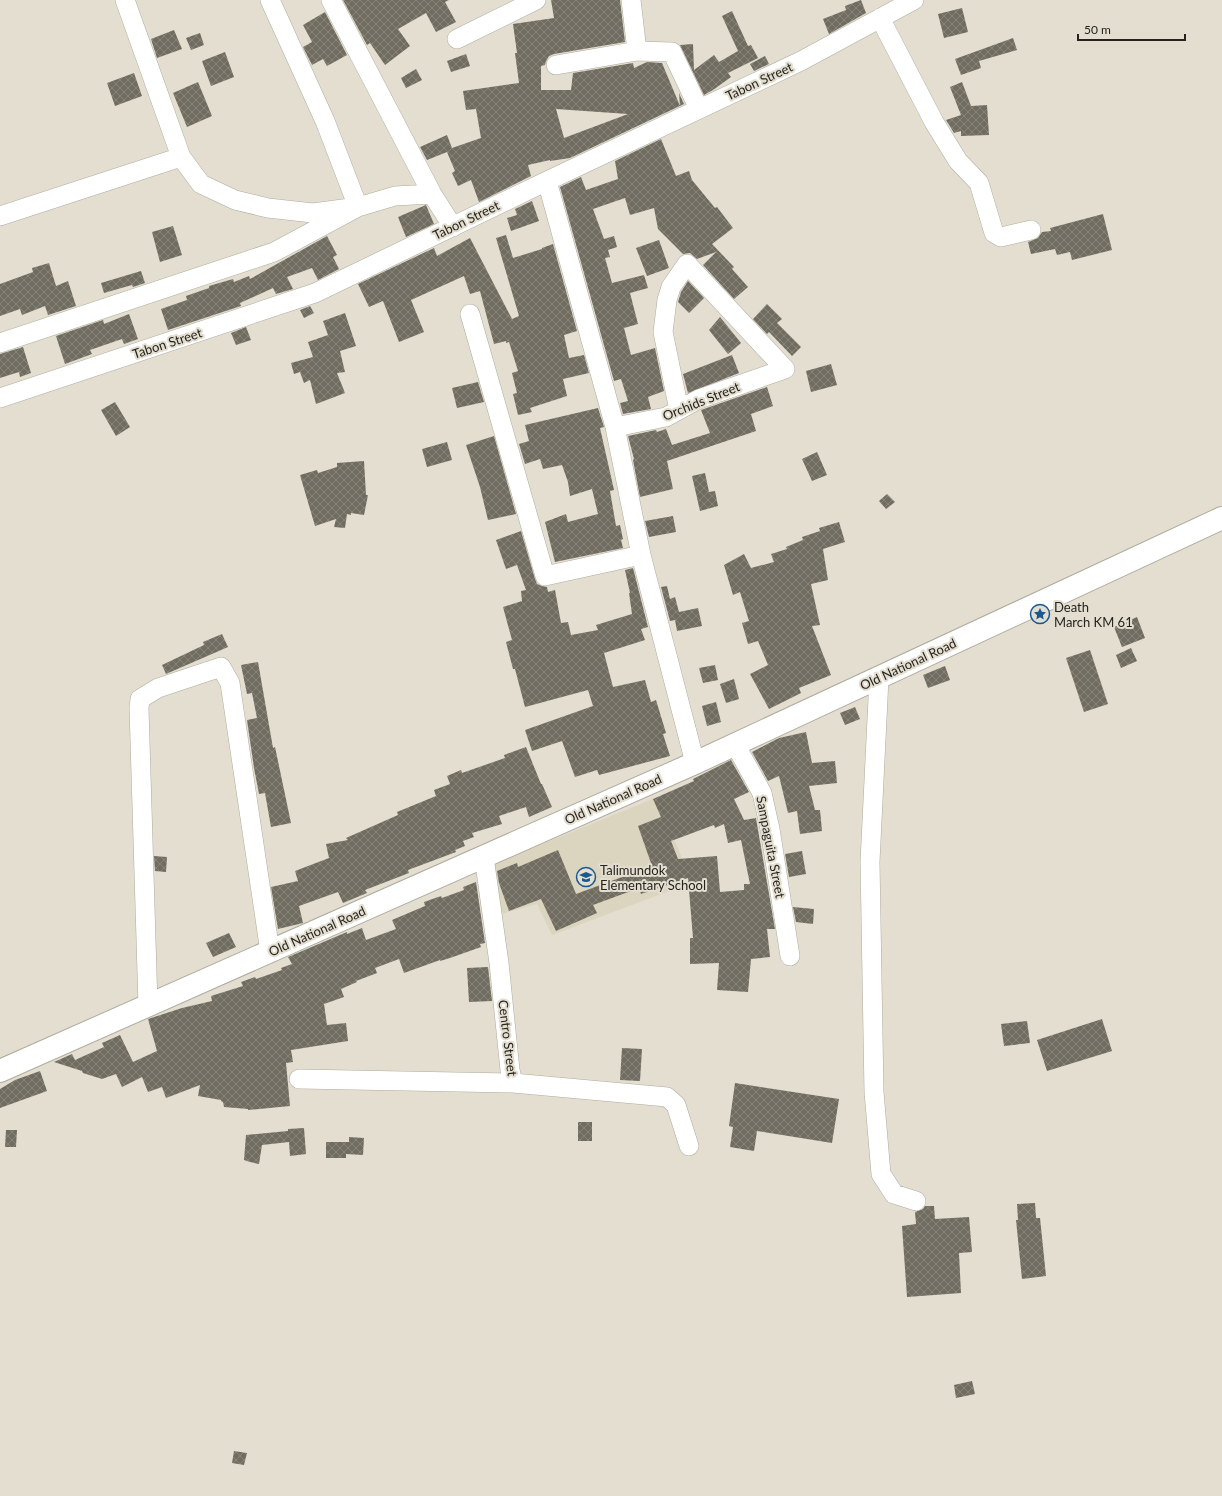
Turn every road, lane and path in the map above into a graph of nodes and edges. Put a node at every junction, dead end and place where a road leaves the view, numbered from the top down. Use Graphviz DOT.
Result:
graph roads {
  1 [pos="125,0"];
  2 [pos="270,0"];
  3 [pos="331,0"];
  4 [pos="536,0"];
  5 [pos="631,0"];
  6 [pos="914,0"];
  7 [pos="880,18"];
  8 [pos="457,39"];
  9 [pos="637,51"];
  10 [pos="556,65"];
  11 [pos="699,109"];
  12 [pos="181,157"];
  13 [pos="547,181"];
  14 [pos="432,194"];
  15 [pos="358,207"];
  16 [pos="0,216"];
  17 [pos="453,227"];
  18 [pos="1031,230"];
  19 [pos="470,314"];
  20 [pos="0,343"];
  21 [pos="0,398"];
  22 [pos="679,410"];
  23 [pos="615,428"];
  24 [pos="1222,518"];
  25 [pos="641,555"];
  26 [pos="879,678"];
  27 [pos="735,744"];
  28 [pos="696,763"];
  29 [pos="484,857"];
  30 [pos="270,952"];
  31 [pos="790,956"];
  32 [pos="148,1006"];
  33 [pos="0,1072"];
  34 [pos="299,1079"];
  35 [pos="513,1083"];
  36 [pos="689,1146"];
  37 [pos="916,1201"];
  1 -- 12 [label="street"];
  2 -- 15 [label="street"];
  3 -- 14 [label="street"];
  4 -- 8 [label="street"];
  5 -- 9 [label="street"];
  6 -- 7 [label="street, Tabon Street"];
  7 -- 11 [label="street, Tabon Street"];
  7 -- 18 [label="street"];
  9 -- 10 [label="street"];
  9 -- 11 [label="street"];
  11 -- 13 [label="street, Tabon Street"];
  12 -- 15 [label="street"];
  12 -- 16 [label="street"];
  13 -- 17 [label="street, Tabon Street"];
  13 -- 23 [label="street"];
  14 -- 15 [label="street"];
  14 -- 17 [label="street"];
  15 -- 20 [label="street"];
  17 -- 21 [label="street, Tabon Street"];
  19 -- 25 [label="street"];
  22 -- 22 [label="street, Orchids Street"];
  22 -- 23 [label="street, Orchids Street"];
  23 -- 25 [label="street"];
  24 -- 26 [label="main road, Old National Road"];
  25 -- 28 [label="street"];
  26 -- 27 [label="main road, Old National Road"];
  26 -- 37 [label="street"];
  27 -- 28 [label="main road, Old National Road"];
  27 -- 31 [label="street, Sampaguita Street"];
  28 -- 29 [label="main road, Old National Road"];
  29 -- 30 [label="main road, Old National Road"];
  29 -- 35 [label="street, Centro Street"];
  30 -- 32 [label="main road, Old National Road"];
  30 -- 32 [label="street"];
  32 -- 33 [label="main road, Old National Road"];
  34 -- 35 [label="street"];
  35 -- 36 [label="street, Centro Street"];
}
